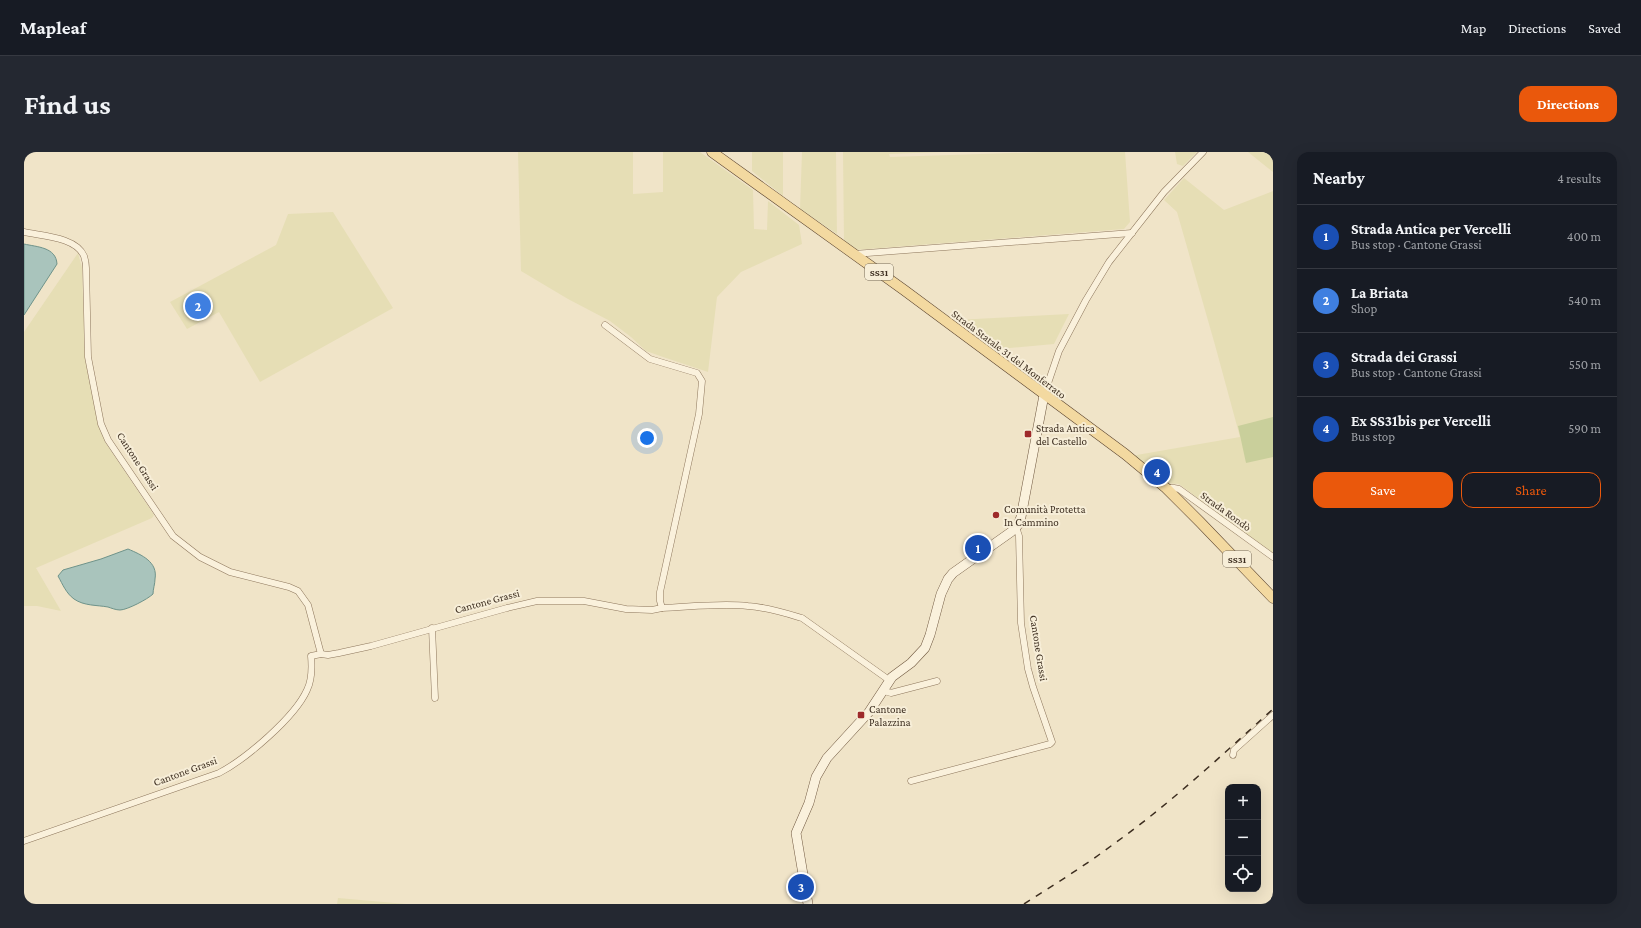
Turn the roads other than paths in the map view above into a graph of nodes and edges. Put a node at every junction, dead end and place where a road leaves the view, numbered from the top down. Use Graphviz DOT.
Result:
graph roads {
  1 [pos="712,152"];
  2 [pos="1203,152"];
  3 [pos="24,232"];
  4 [pos="1132,234"];
  5 [pos="854,254"];
  6 [pos="605,325"];
  7 [pos="1044,395"];
  8 [pos="1166,488"];
  9 [pos="1016,528"];
  10 [pos="1273,557"];
  11 [pos="1273,598"];
  12 [pos="662,608"];
  13 [pos="432,628"];
  14 [pos="321,654"];
  15 [pos="889,680"];
  16 [pos="937,681"];
  17 [pos="884,691"];
  18 [pos="435,698"];
  19 [pos="1273,715"];
  20 [pos="1233,755"];
  21 [pos="911,781"];
  22 [pos="24,841"];
  23 [pos="808,904"];
  1 -- 5 [label="main road, Strada Statale 31 del Monferrato / SS31"];
  2 -- 4 [label="street"];
  3 -- 14 [label="street, Cantone Grassi"];
  4 -- 5 [label="street"];
  4 -- 7 [label="street"];
  5 -- 7 [label="main road, Strada Statale 31 del Monferrato / SS31"];
  6 -- 12 [label="street"];
  7 -- 8 [label="main road, Strada Statale 31 del Monferrato / SS31"];
  7 -- 9 [label="street, Cantone Grassi"];
  8 -- 10 [label="street, Strada Rondò"];
  8 -- 11 [label="main road, Strada Statale 31 del Monferrato / SS31"];
  9 -- 15 [label="street"];
  9 -- 21 [label="street, Cantone Grassi"];
  12 -- 13 [label="street, Cantone Grassi"];
  12 -- 15 [label="street, Cantone Grassi"];
  13 -- 14 [label="street, Cantone Grassi"];
  13 -- 18 [label="street"];
  14 -- 22 [label="street, Cantone Grassi"];
  15 -- 17 [label="street"];
  16 -- 17 [label="street"];
  17 -- 23 [label="street"];
  19 -- 20 [label="street"];
}
